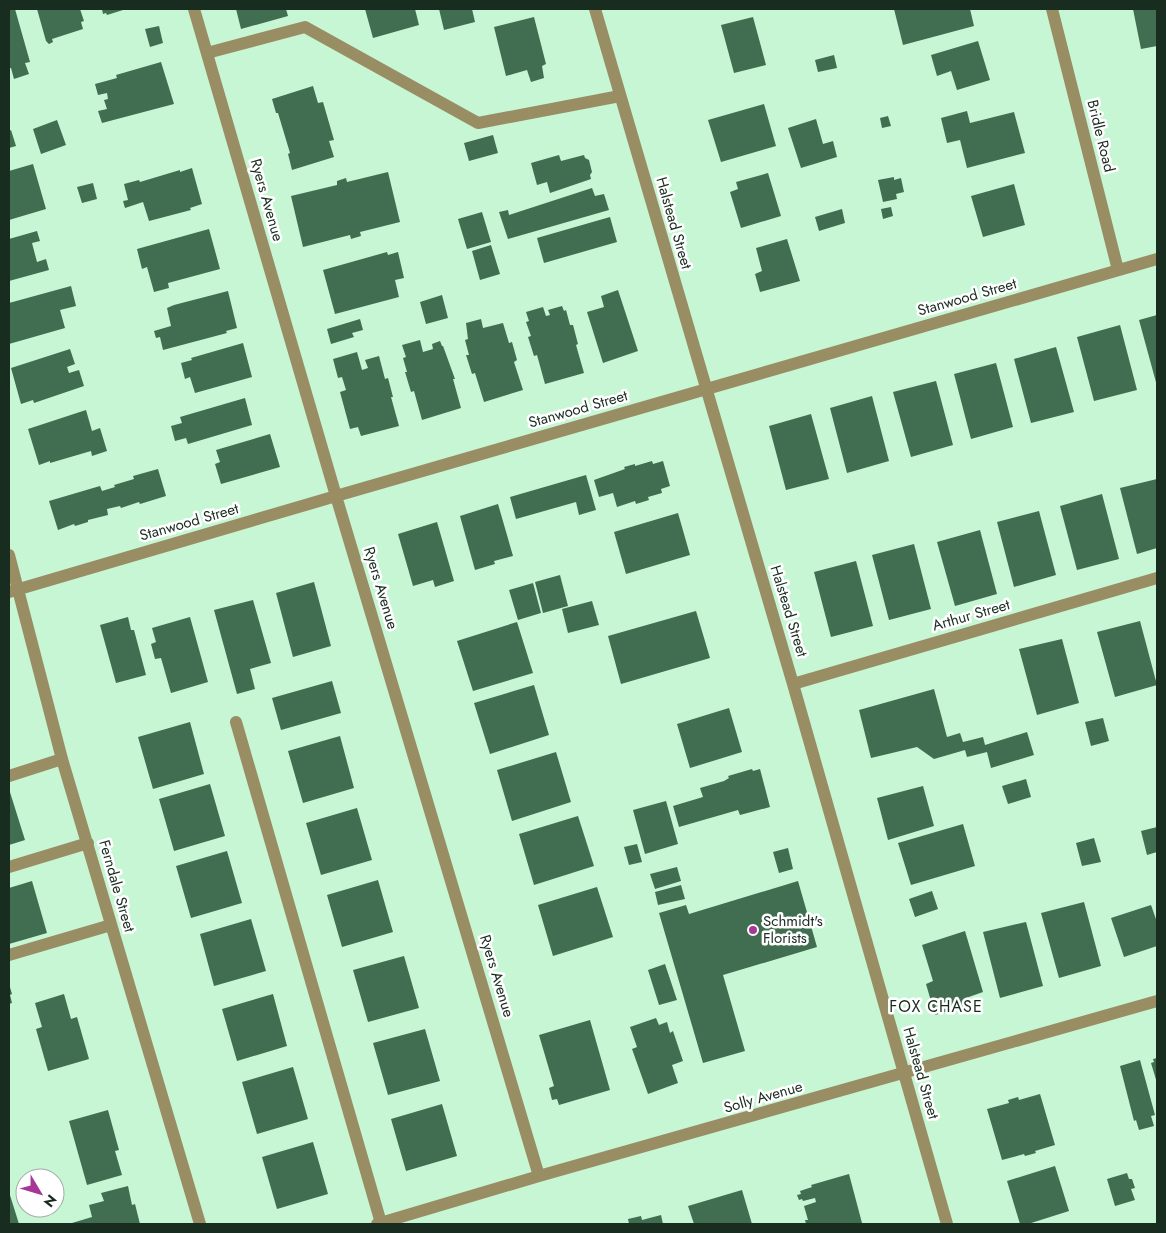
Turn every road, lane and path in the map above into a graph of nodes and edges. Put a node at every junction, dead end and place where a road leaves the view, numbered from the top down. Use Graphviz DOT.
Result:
graph roads {
  1 [pos="194,9"];
  2 [pos="595,9"];
  3 [pos="1052,9"];
  4 [pos="206,53"];
  5 [pos="620,96"];
  6 [pos="1157,259"];
  7 [pos="1118,270"];
  8 [pos="706,389"];
  9 [pos="336,496"];
  10 [pos="9,555"];
  11 [pos="1157,578"];
  12 [pos="14,591"];
  13 [pos="794,684"];
  14 [pos="236,722"];
  15 [pos="62,759"];
  16 [pos="9,776"];
  17 [pos="88,843"];
  18 [pos="9,867"];
  19 [pos="112,925"];
  20 [pos="9,955"];
  21 [pos="1157,1001"];
  22 [pos="904,1074"];
  23 [pos="539,1176"];
  24 [pos="200,1224"];
  25 [pos="379,1224"];
  26 [pos="947,1224"];
  1 -- 4 [label="street, Ryers Avenue"];
  2 -- 5 [label="street, Halstead Street"];
  3 -- 7 [label="street, Bridle Road"];
  4 -- 5 [label="street"];
  4 -- 9 [label="street, Ryers Avenue"];
  5 -- 8 [label="street, Halstead Street"];
  6 -- 7 [label="street, Stanwood Street"];
  7 -- 8 [label="street, Stanwood Street"];
  8 -- 9 [label="street, Stanwood Street"];
  8 -- 13 [label="street, Halstead Street"];
  9 -- 12 [label="street, Stanwood Street"];
  9 -- 23 [label="street, Ryers Avenue"];
  10 -- 12 [label="street, Ferndale Street"];
  11 -- 13 [label="street, Arthur Street"];
  12 -- 15 [label="street, Ferndale Street"];
  13 -- 22 [label="street, Halstead Street"];
  14 -- 25 [label="street"];
  15 -- 16 [label="street"];
  15 -- 17 [label="street, Ferndale Street"];
  17 -- 18 [label="street"];
  17 -- 19 [label="street, Ferndale Street"];
  19 -- 20 [label="street"];
  19 -- 24 [label="street, Ferndale Street"];
  21 -- 22 [label="street, Solly Avenue"];
  22 -- 23 [label="street, Solly Avenue"];
  22 -- 26 [label="street, Halstead Street"];
  23 -- 25 [label="street, Solly Avenue"];
}
